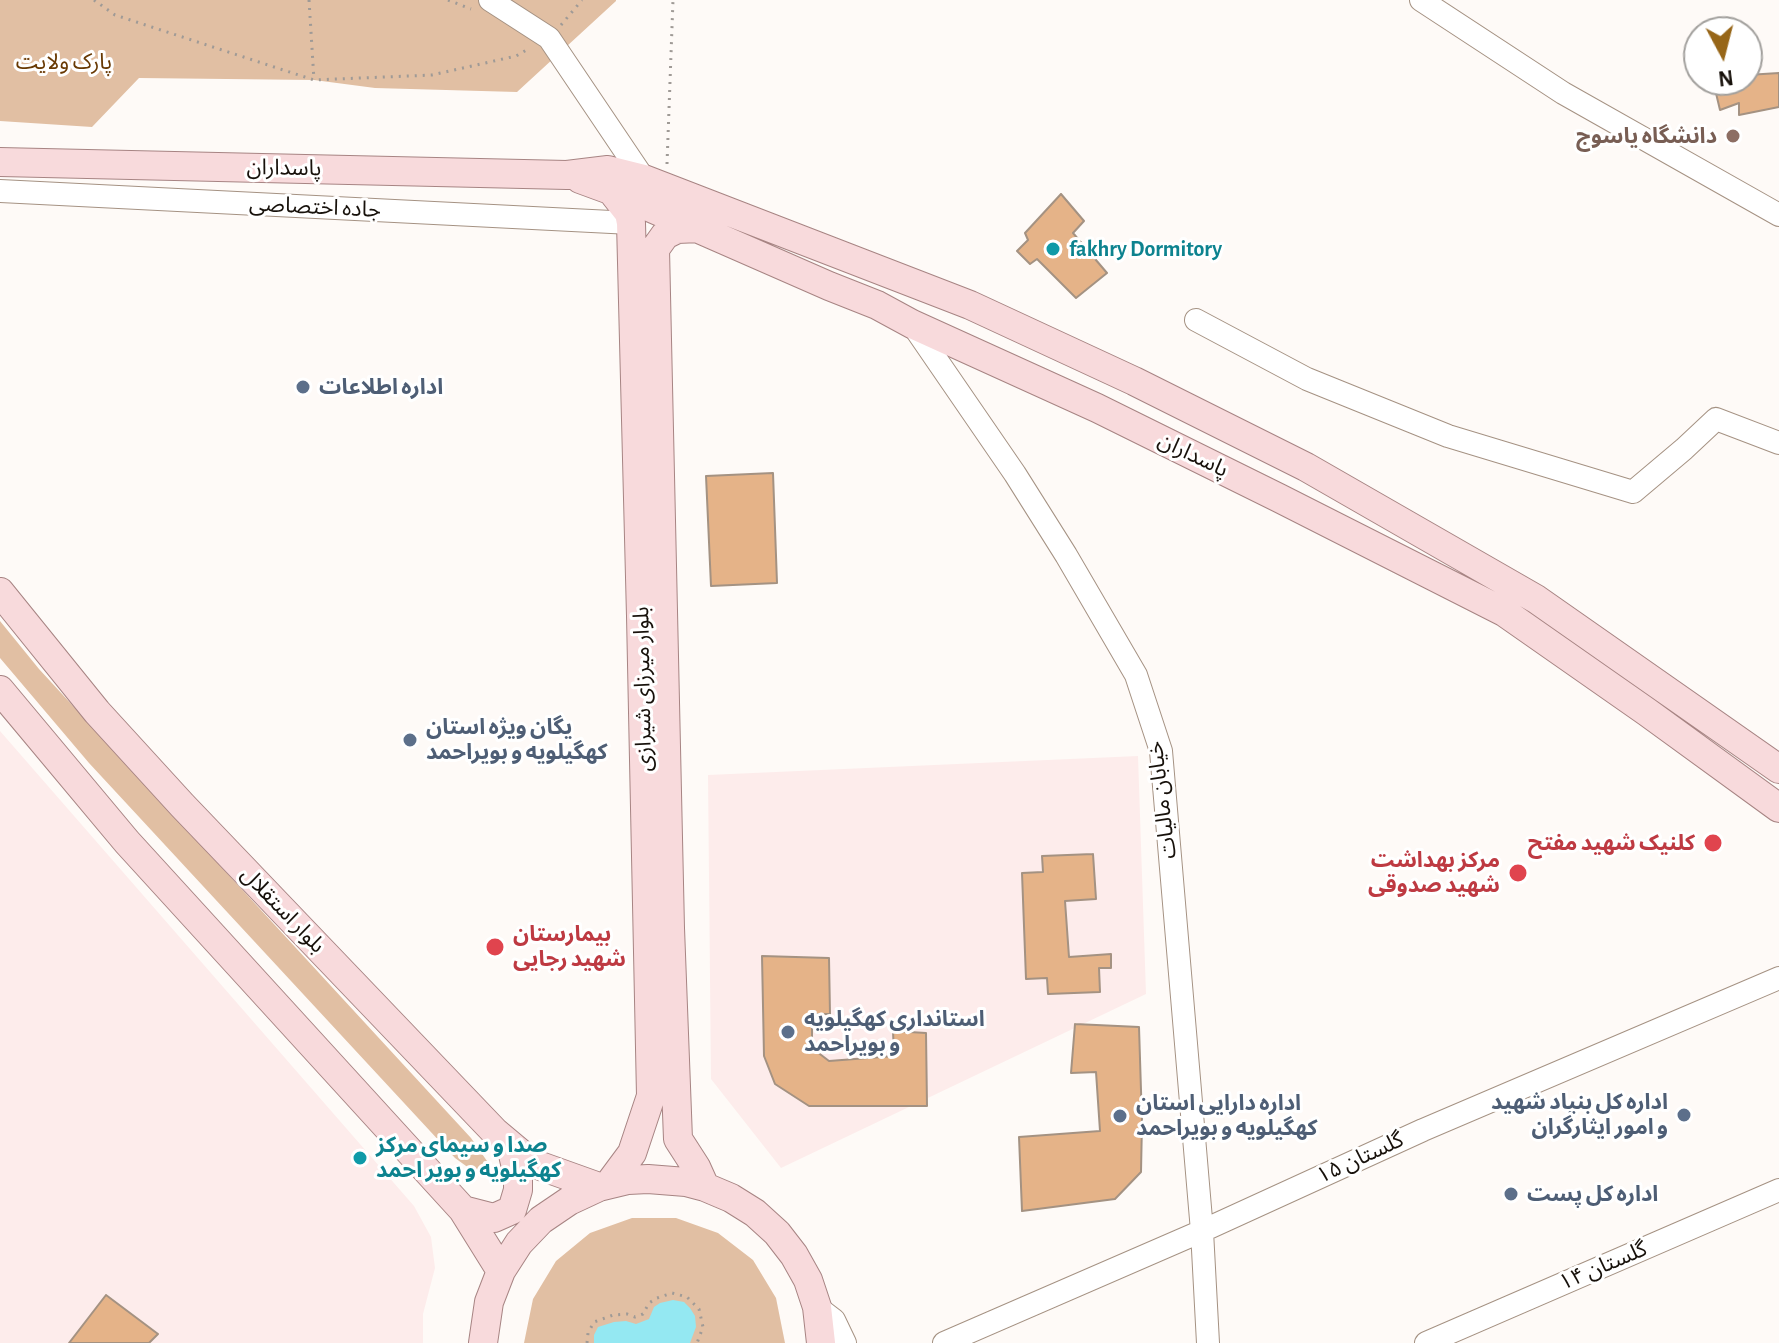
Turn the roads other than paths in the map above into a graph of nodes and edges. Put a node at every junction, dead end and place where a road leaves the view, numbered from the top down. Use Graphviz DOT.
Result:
graph roads {
  1 [pos="490,0"];
  2 [pos="1421,0"];
  3 [pos="0,162"];
  4 [pos="567,175"];
  5 [pos="655,183"];
  6 [pos="610,190"];
  7 [pos="0,191"];
  8 [pos="1779,215"];
  9 [pos="631,223"];
  10 [pos="700,228"];
  11 [pos="828,249"];
  12 [pos="898,278"];
  13 [pos="816,280"];
  14 [pos="877,305"];
  15 [pos="1196,320"];
  16 [pos="912,324"];
  17 [pos="1779,443"];
  18 [pos="0,592"];
  19 [pos="0,690"];
  20 [pos="1779,769"];
  21 [pos="1779,808"];
  22 [pos="1779,978"];
  23 [pos="678,1139"];
  24 [pos="511,1146"];
  25 [pos="632,1153"];
  26 [pos="604,1186"];
  27 [pos="705,1187"];
  28 [pos="1779,1190"];
  29 [pos="463,1210"];
  30 [pos="1202,1231"];
  31 [pos="501,1271"];
  32 [pos="817,1307"];
  33 [pos="483,1343"];
  34 [pos="821,1343"];
  35 [pos="845,1343"];
  36 [pos="944,1343"];
  37 [pos="1208,1343"];
  38 [pos="1426,1343"];
  1 -- 5 [label="street"];
  2 -- 8 [label="street"];
  3 -- 4 [label="main road, پاسداران"];
  4 -- 5 [label="main road, پاسداران"];
  4 -- 6 [label="main road, پاسداران"];
  5 -- 11 [label="main road, پاسداران"];
  6 -- 9 [label="main road"];
  6 -- 10 [label="main road, پاسداران"];
  7 -- 9 [label="street, جاده اختصاصی"];
  9 -- 25 [label="main road, بلوار میرزای شیرازی"];
  10 -- 13 [label="main road, پاسداران"];
  10 -- 23 [label="main road, بلوار میرزای شیرازی"];
  11 -- 12 [label="main road, پاسداران"];
  11 -- 13 [label="main road"];
  12 -- 14 [label="main road"];
  12 -- 20 [label="main road, پاسداران"];
  13 -- 14 [label="main road, پاسداران"];
  14 -- 16 [label="main road, پاسداران"];
  15 -- 17 [label="street"];
  16 -- 21 [label="main road, پاسداران"];
  16 -- 30 [label="street, خیابان مالیات"];
  18 -- 24 [label="main road, بلوار استقلال"];
  19 -- 29 [label="main road"];
  22 -- 30 [label="street, گلستان ۱۵"];
  23 -- 25 [label="main road"];
  23 -- 27 [label="main road, بلوار میرزای شیرازی"];
  24 -- 26 [label="main road, بلوار استقلال"];
  24 -- 29 [label="main road"];
  25 -- 26 [label="main road, بلوار میرزای شیرازی"];
  26 -- 27 [label="main road"];
  26 -- 31 [label="main road"];
  27 -- 32 [label="main road"];
  28 -- 38 [label="street, گلستان ۱۴"];
  29 -- 31 [label="main road"];
  30 -- 36 [label="street, گلستان ۱۵"];
  30 -- 37 [label="street, خیابان مالیات"];
  31 -- 33 [label="main road"];
  32 -- 34 [label="main road"];
  32 -- 35 [label="street"];
}
